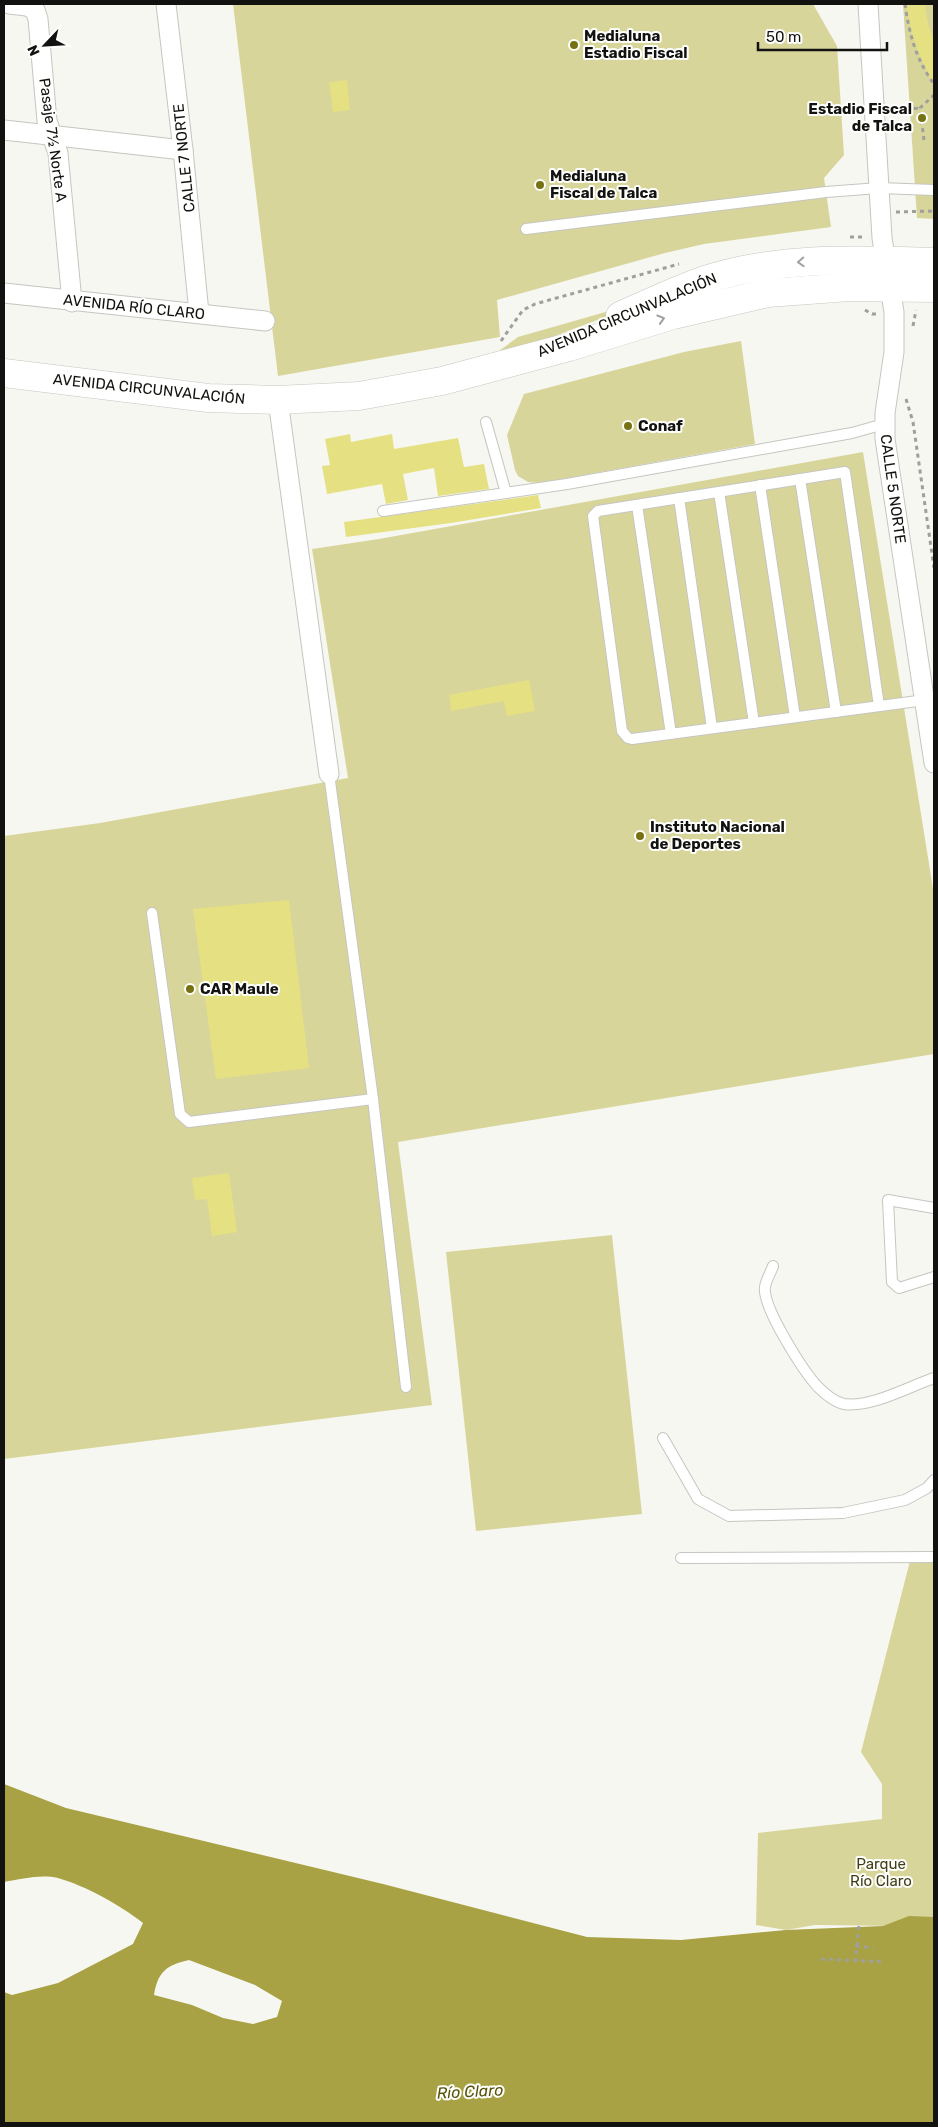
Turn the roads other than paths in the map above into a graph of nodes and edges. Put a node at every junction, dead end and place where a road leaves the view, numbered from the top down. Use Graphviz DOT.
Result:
graph roads {
  1 [pos="9,4"];
  2 [pos="166,4"];
  3 [pos="868,4"];
  4 [pos="4,130"];
  5 [pos="52,136"];
  6 [pos="183,150"];
  7 [pos="879,188"];
  8 [pos="934,190"];
  9 [pos="526,229"];
  10 [pos="886,261"];
  11 [pos="934,262"];
  12 [pos="891,288"];
  13 [pos="934,288"];
  14 [pos="4,293"];
  15 [pos="72,302"];
  16 [pos="199,313"];
  17 [pos="265,321"];
  18 [pos="530,356"];
  19 [pos="4,374"];
  20 [pos="278,400"];
  21 [pos="486,422"];
  22 [pos="884,424"];
  23 [pos="800,479"];
  24 [pos="760,485"];
  25 [pos="718,492"];
  26 [pos="506,493"];
  27 [pos="679,498"];
  28 [pos="637,505"];
  29 [pos="383,511"];
  30 [pos="925,700"];
  31 [pos="879,706"];
  32 [pos="836,712"];
  33 [pos="794,717"];
  34 [pos="754,723"];
  35 [pos="712,728"];
  36 [pos="671,734"];
  37 [pos="934,763"];
  38 [pos="329,774"];
  39 [pos="152,913"];
  40 [pos="373,1099"];
  41 [pos="934,1208"];
  42 [pos="773,1266"];
  43 [pos="934,1277"];
  44 [pos="934,1378"];
  45 [pos="406,1387"];
  46 [pos="663,1438"];
  47 [pos="934,1480"];
  48 [pos="934,1557"];
  49 [pos="681,1558"];
  1 -- 5 [label="street, Pasaje 7½ Norte A"];
  2 -- 6 [label="street, CALLE 7 NORTE"];
  3 -- 7 [label="street, CALLE 5 NORTE"];
  4 -- 5 [label="street"];
  5 -- 6 [label="street"];
  5 -- 15 [label="street, Pasaje 7½ Norte A"];
  6 -- 16 [label="street, CALLE 7 NORTE"];
  7 -- 8 [label="lane"];
  7 -- 9 [label="lane"];
  7 -- 10 [label="street, CALLE 5 NORTE"];
  10 -- 11 [label="main road, AVENIDA CIRCUNVALACIÓN"];
  10 -- 12 [label="street, CALLE 5 NORTE"];
  10 -- 18 [label="main road, AVENIDA CIRCUNVALACIÓN, one-way"];
  12 -- 13 [label="main road, AVENIDA CIRCUNVALACIÓN"];
  18 -- 12 [label="main road, AVENIDA CIRCUNVALACIÓN, one-way"];
  12 -- 22 [label="street, CALLE 5 NORTE"];
  14 -- 15 [label="street, AVENIDA RÍO CLARO"];
  15 -- 16 [label="street, AVENIDA RÍO CLARO"];
  16 -- 17 [label="street, AVENIDA RÍO CLARO"];
  18 -- 20 [label="main road, AVENIDA CIRCUNVALACIÓN"];
  19 -- 20 [label="main road, AVENIDA CIRCUNVALACIÓN"];
  20 -- 38 [label="street"];
  21 -- 26 [label="lane"];
  22 -- 26 [label="lane"];
  22 -- 30 [label="street, CALLE 5 NORTE"];
  23 -- 24 [label="lane"];
  23 -- 31 [label="lane"];
  23 -- 32 [label="lane"];
  24 -- 25 [label="lane"];
  24 -- 33 [label="lane"];
  25 -- 27 [label="lane"];
  25 -- 34 [label="lane"];
  26 -- 29 [label="lane"];
  27 -- 28 [label="lane"];
  27 -- 35 [label="lane"];
  28 -- 36 [label="lane"];
  28 -- 36 [label="lane"];
  30 -- 31 [label="lane"];
  30 -- 37 [label="street, CALLE 5 NORTE"];
  31 -- 32 [label="lane"];
  32 -- 33 [label="lane"];
  33 -- 34 [label="lane"];
  34 -- 35 [label="lane"];
  35 -- 36 [label="lane"];
  38 -- 40 [label="lane"];
  39 -- 40 [label="lane"];
  40 -- 45 [label="lane"];
  41 -- 43 [label="lane"];
  42 -- 44 [label="lane"];
  46 -- 47 [label="lane"];
  48 -- 49 [label="lane"];
}
